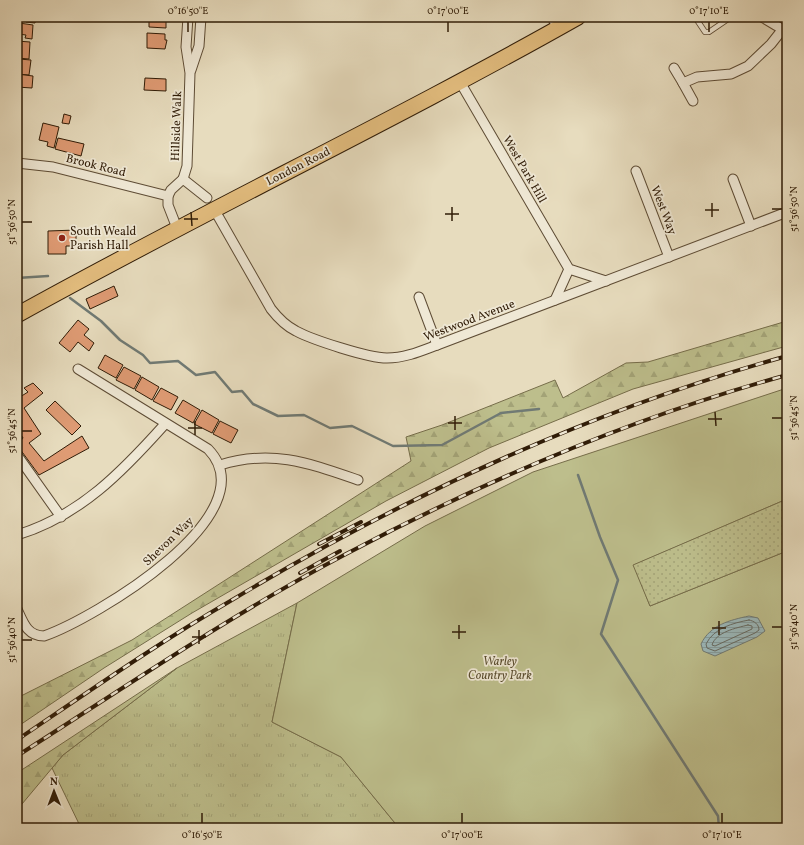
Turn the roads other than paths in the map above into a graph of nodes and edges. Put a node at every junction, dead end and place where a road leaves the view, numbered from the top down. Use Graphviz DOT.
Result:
graph roads {
  1 [pos="188,17"];
  2 [pos="201,17"];
  3 [pos="578,17"];
  4 [pos="731,17"];
  5 [pos="762,17"];
  6 [pos="697,20"];
  7 [pos="555,23"];
  8 [pos="785,31"];
  9 [pos="674,68"];
  10 [pos="190,73"];
  11 [pos="460,82"];
  12 [pos="683,83"];
  13 [pos="693,101"];
  14 [pos="17,163"];
  15 [pos="636,171"];
  16 [pos="183,179"];
  17 [pos="733,179"];
  18 [pos="168,196"];
  19 [pos="211,203"];
  20 [pos="787,212"];
  21 [pos="751,226"];
  22 [pos="177,228"];
  23 [pos="669,257"];
  24 [pos="569,269"];
  25 [pos="606,281"];
  26 [pos="419,297"];
  27 [pos="555,300"];
  28 [pos="17,315"];
  29 [pos="437,345"];
  30 [pos="78,369"];
  31 [pos="165,424"];
  32 [pos="17,455"];
  33 [pos="220,465"];
  34 [pos="358,480"];
  35 [pos="61,516"];
  36 [pos="17,535"];
  37 [pos="17,609"];
  1 -- 10 [label="street, Hillside Walk"];
  2 -- 10 [label="street, Hillside Walk"];
  3 -- 7 [label="main road, London Road"];
  4 -- 6 [label="lane"];
  5 -- 8 [label="street"];
  7 -- 11 [label="main road, London Road"];
  8 -- 12 [label="street"];
  9 -- 12 [label="street"];
  10 -- 16 [label="street, Hillside Walk"];
  11 -- 19 [label="main road, London Road"];
  11 -- 24 [label="street, West Park Hill"];
  12 -- 13 [label="street"];
  14 -- 18 [label="street, Brook Road"];
  15 -- 23 [label="street, West Way"];
  16 -- 18 [label="street"];
  16 -- 19 [label="street"];
  17 -- 21 [label="street"];
  18 -- 22 [label="street"];
  19 -- 22 [label="main road, London Road"];
  19 -- 29 [label="street, Westwood Avenue"];
  20 -- 21 [label="street, Westwood Avenue"];
  21 -- 23 [label="street, Westwood Avenue"];
  22 -- 28 [label="main road, London Road"];
  23 -- 25 [label="street, Westwood Avenue"];
  24 -- 25 [label="street"];
  24 -- 27 [label="street"];
  25 -- 27 [label="street, Westwood Avenue"];
  26 -- 29 [label="street"];
  27 -- 29 [label="street, Westwood Avenue"];
  30 -- 31 [label="street"];
  31 -- 33 [label="street"];
  31 -- 35 [label="street"];
  32 -- 35 [label="street"];
  33 -- 34 [label="street"];
  33 -- 37 [label="street, Shevon Way"];
  35 -- 36 [label="street"];
}
